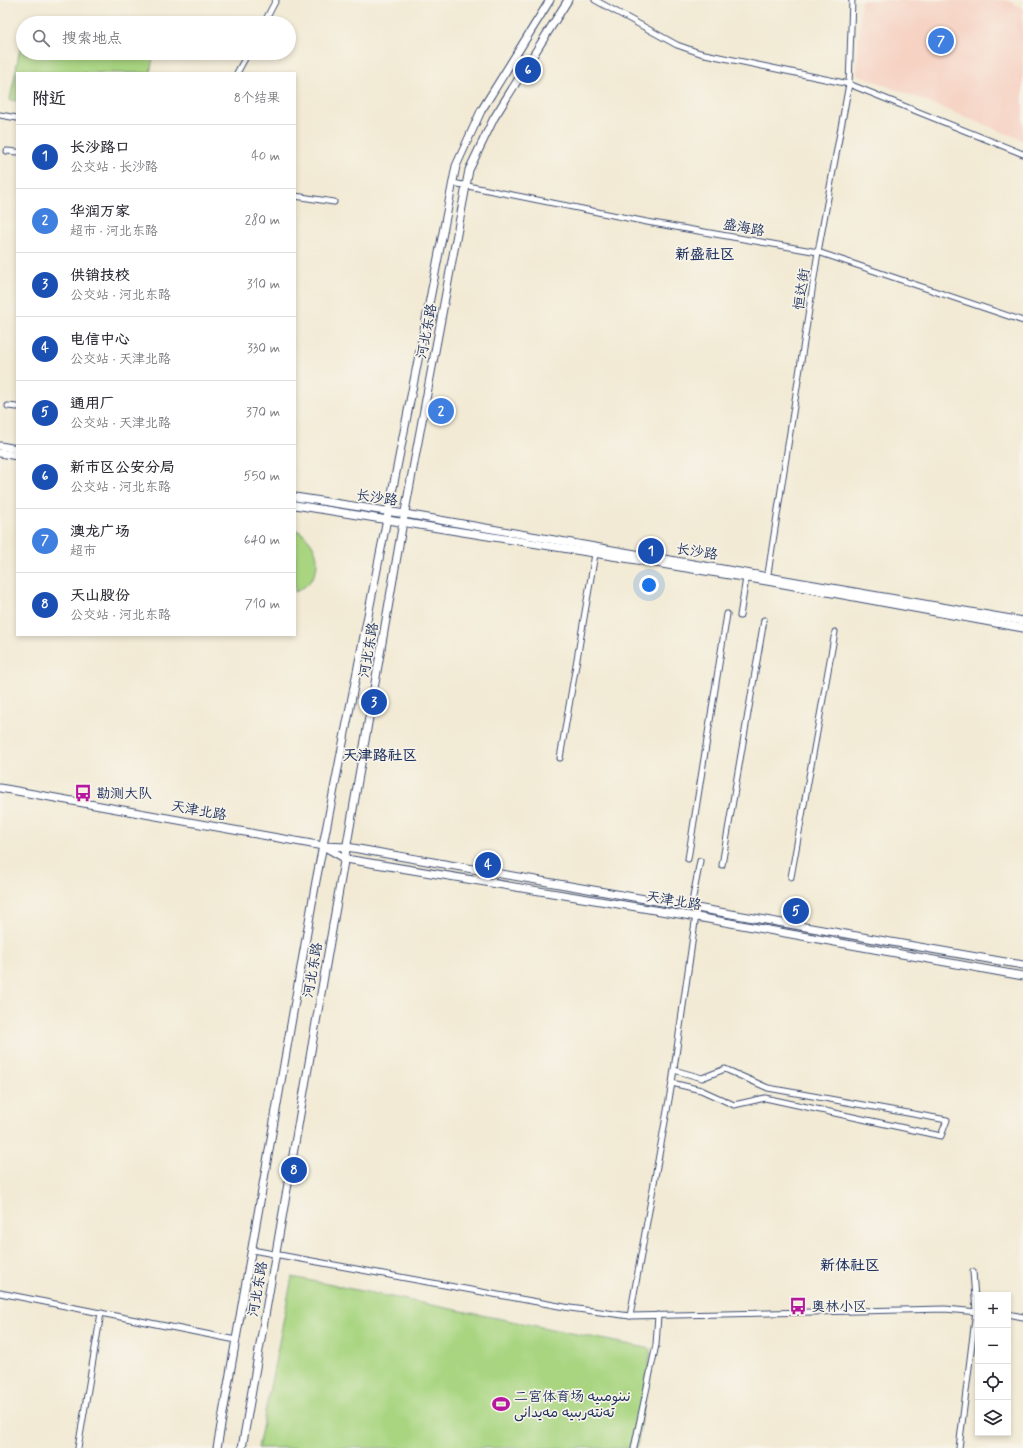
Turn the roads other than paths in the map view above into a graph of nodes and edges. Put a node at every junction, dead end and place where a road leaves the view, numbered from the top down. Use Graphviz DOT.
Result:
graph roads {
  1 [pos="276,0"];
  2 [pos="550,0"];
  3 [pos="568,0"];
  4 [pos="595,0"];
  5 [pos="852,0"];
  6 [pos="268,16"];
  7 [pos="244,60"];
  8 [pos="238,72"];
  9 [pos="849,84"];
  10 [pos="0,115"];
  11 [pos="16,118"];
  12 [pos="7,151"];
  13 [pos="16,152"];
  14 [pos="1023,154"];
  15 [pos="453,184"];
  16 [pos="466,186"];
  17 [pos="296,196"];
  18 [pos="334,202"];
  19 [pos="818,252"];
  20 [pos="1023,321"];
  21 [pos="8,406"];
  22 [pos="16,407"];
  23 [pos="0,446"];
  24 [pos="16,449"];
  25 [pos="0,453"];
  26 [pos="16,456"];
  27 [pos="296,497"];
  28 [pos="296,505"];
  29 [pos="388,512"];
  30 [pos="405,514"];
  31 [pos="386,520"];
  32 [pos="403,522"];
  33 [pos="595,554"];
  34 [pos="746,578"];
  35 [pos="767,579"];
  36 [pos="727,614"];
  37 [pos="740,616"];
  38 [pos="764,620"];
  39 [pos="1023,622"];
  40 [pos="1023,628"];
  41 [pos="836,632"];
  42 [pos="560,758"];
  43 [pos="0,788"];
  44 [pos="323,846"];
  45 [pos="346,847"];
  46 [pos="346,859"];
  47 [pos="688,859"];
  48 [pos="700,861"];
  49 [pos="722,865"];
  50 [pos="791,877"];
  51 [pos="694,908"];
  52 [pos="697,917"];
  53 [pos="1022,964"];
  54 [pos="1023,976"];
  55 [pos="674,1070"];
  56 [pos="672,1082"];
  57 [pos="252,1250"];
  58 [pos="276,1254"];
  59 [pos="973,1272"];
  60 [pos="975,1292"];
  61 [pos="0,1293"];
  62 [pos="975,1312"];
  63 [pos="101,1313"];
  64 [pos="1011,1314"];
  65 [pos="658,1315"];
  66 [pos="630,1316"];
  67 [pos="1023,1316"];
  68 [pos="975,1327"];
  69 [pos="236,1340"];
  70 [pos="78,1448"];
  71 [pos="217,1448"];
  72 [pos="242,1448"];
  73 [pos="634,1448"];
  74 [pos="959,1448"];
  1 -- 6 [label="street"];
  2 -- 15 [label="street"];
  3 -- 16 [label="street, 河北东路"];
  4 -- 9 [label="street"];
  5 -- 9 [label="street, 恒达街"];
  7 -- 8 [label="street"];
  9 -- 14 [label="street"];
  9 -- 19 [label="street, 恒达街"];
  10 -- 11 [label="street"];
  12 -- 13 [label="street"];
  15 -- 16 [label="street, 盛海路"];
  15 -- 29 [label="street"];
  16 -- 19 [label="street, 盛海路"];
  16 -- 30 [label="street, 河北东路"];
  17 -- 18 [label="street"];
  19 -- 20 [label="street, 盛海路"];
  19 -- 35 [label="street, 恒达街"];
  21 -- 22 [label="street"];
  23 -- 24 [label="street"];
  25 -- 26 [label="street"];
  27 -- 29 [label="street, 长沙路"];
  28 -- 31 [label="street, 长沙路"];
  29 -- 30 [label="street, 长沙路"];
  29 -- 31 [label="street"];
  30 -- 32 [label="street, 河北东路"];
  30 -- 35 [label="street, 长沙路"];
  31 -- 32 [label="street, 长沙路"];
  31 -- 44 [label="street"];
  32 -- 33 [label="street, 长沙路"];
  32 -- 45 [label="street, 河北东路"];
  33 -- 34 [label="street, 长沙路"];
  33 -- 42 [label="street"];
  34 -- 35 [label="street, 长沙路"];
  34 -- 37 [label="street"];
  35 -- 39 [label="street, 长沙路"];
  35 -- 40 [label="street, 长沙路"];
  36 -- 47 [label="street"];
  38 -- 49 [label="street"];
  41 -- 50 [label="street"];
  43 -- 44 [label="street, 天津北路"];
  44 -- 45 [label="street, 天津北路"];
  44 -- 46 [label="street, 天津北路"];
  44 -- 57 [label="street"];
  45 -- 46 [label="street, 河北东路"];
  45 -- 51 [label="street, 天津北路"];
  46 -- 52 [label="street, 天津北路"];
  46 -- 58 [label="street, 河北东路"];
  48 -- 51 [label="street"];
  51 -- 52 [label="street"];
  51 -- 53 [label="street, 天津北路"];
  52 -- 54 [label="street, 天津北路"];
  52 -- 55 [label="street"];
  55 -- 56 [label="street"];
  55 -- 56 [label="street"];
  56 -- 66 [label="street"];
  57 -- 58 [label="street"];
  57 -- 69 [label="street"];
  58 -- 66 [label="street"];
  58 -- 72 [label="street, 河北东路"];
  59 -- 60 [label="street"];
  61 -- 63 [label="street"];
  62 -- 65 [label="street"];
  63 -- 69 [label="street"];
  63 -- 70 [label="street"];
  64 -- 67 [label="street"];
  65 -- 66 [label="street"];
  65 -- 73 [label="street"];
  68 -- 74 [label="street"];
  69 -- 71 [label="street"];
}
